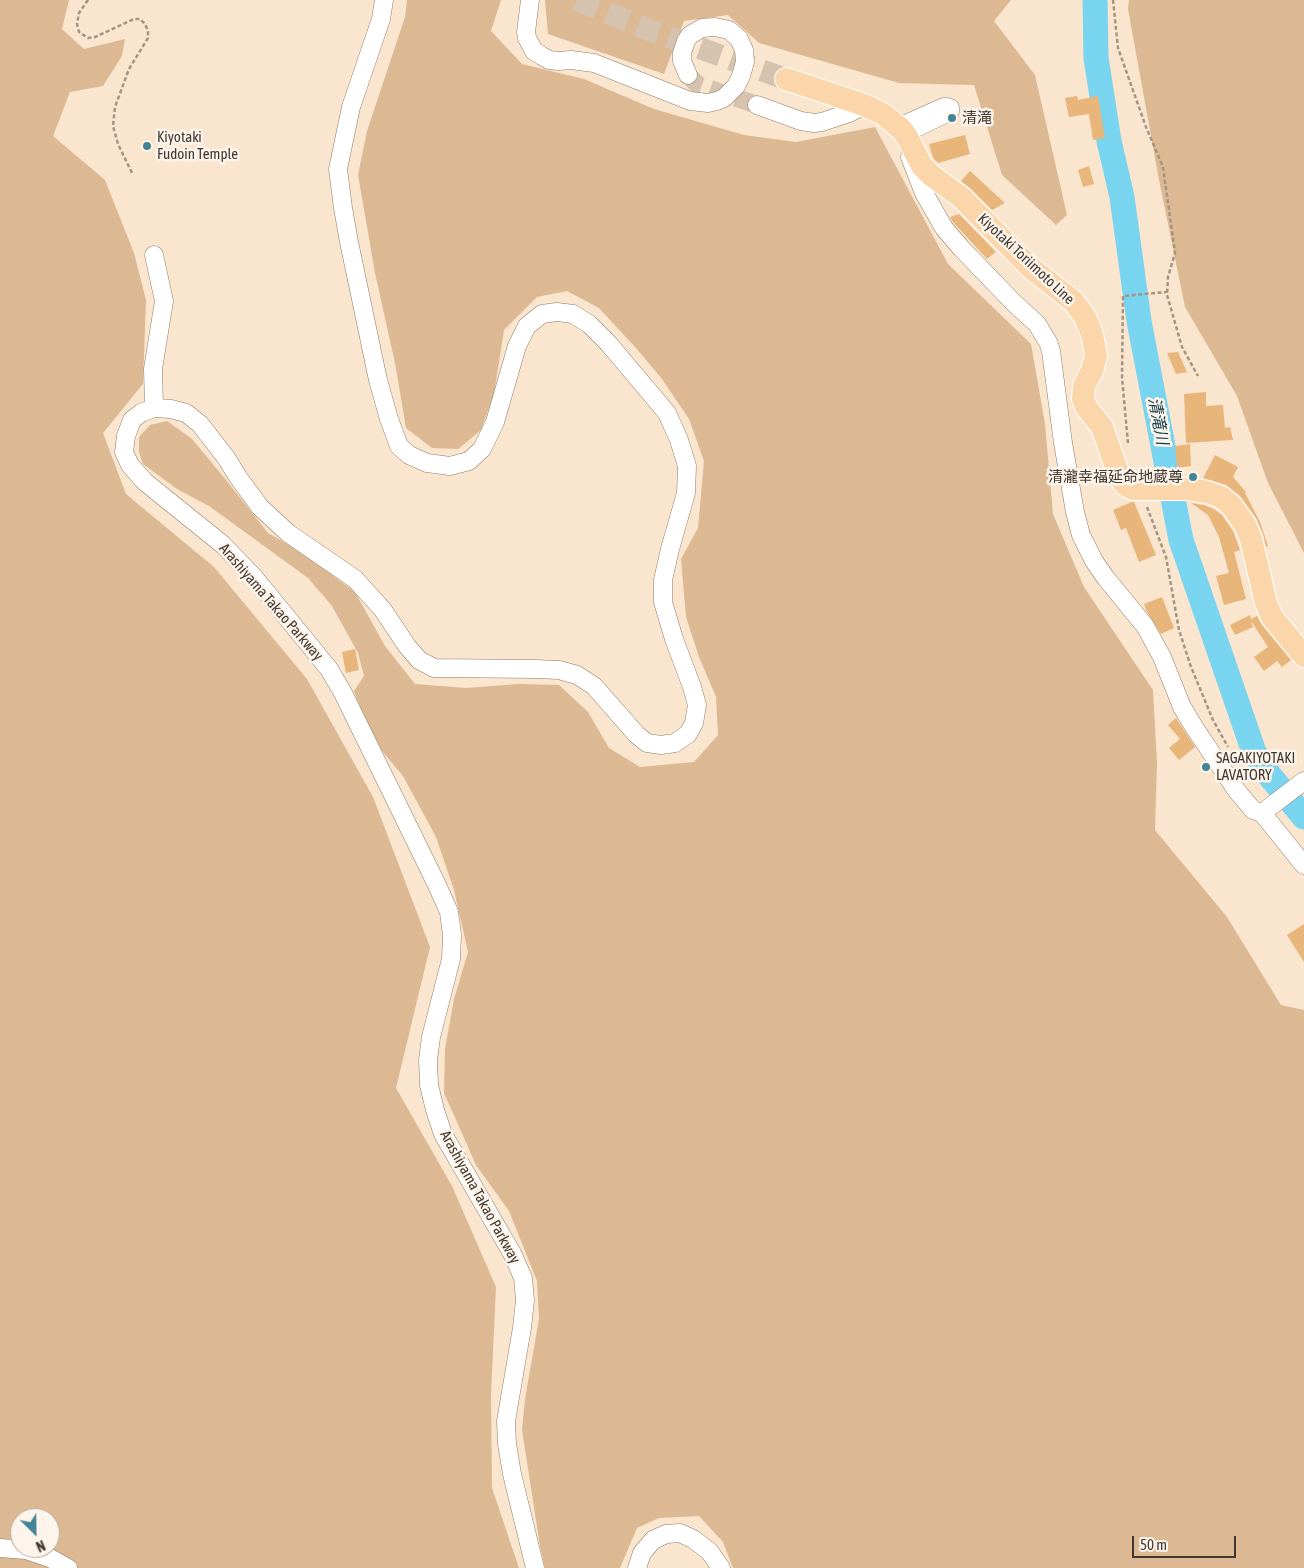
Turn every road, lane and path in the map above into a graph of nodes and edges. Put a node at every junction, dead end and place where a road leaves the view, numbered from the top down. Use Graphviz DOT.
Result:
graph roads {
  1 [pos="88,0"];
  2 [pos="384,0"];
  3 [pos="530,0"];
  4 [pos="1113,0"];
  5 [pos="688,75"];
  6 [pos="786,79"];
  7 [pos="864,105"];
  8 [pos="757,106"];
  9 [pos="904,132"];
  10 [pos="133,175"];
  11 [pos="154,255"];
  12 [pos="1166,292"];
  13 [pos="1198,376"];
  14 [pos="154,408"];
  15 [pos="1128,443"];
  16 [pos="1155,526"];
  17 [pos="1304,656"];
  18 [pos="1231,753"];
  19 [pos="1304,781"];
  20 [pos="1264,812"];
  21 [pos="1304,865"];
  22 [pos="0,1548"];
  23 [pos="68,1568"];
  24 [pos="535,1568"];
  25 [pos="637,1568"];
  26 [pos="720,1568"];
  1 -- 10 [label="path"];
  2 -- 14 [label="street"];
  3 -- 5 [label="street"];
  4 -- 12 [label="path"];
  6 -- 7 [label="main road, Kiyotaki Toriimoto Line"];
  7 -- 8 [label="street"];
  7 -- 9 [label="main road, Kiyotaki Toriimoto Line"];
  9 -- 17 [label="main road, Kiyotaki Toriimoto Line, bridge"];
  9 -- 20 [label="street"];
  11 -- 14 [label="street"];
  12 -- 13 [label="path"];
  12 -- 15 [label="path"];
  14 -- 24 [label="street, Arashiyama Takao Parkway"];
  16 -- 18 [label="path"];
  19 -- 20 [label="street"];
  20 -- 21 [label="street"];
  22 -- 23 [label="street"];
  25 -- 26 [label="street"];
}
